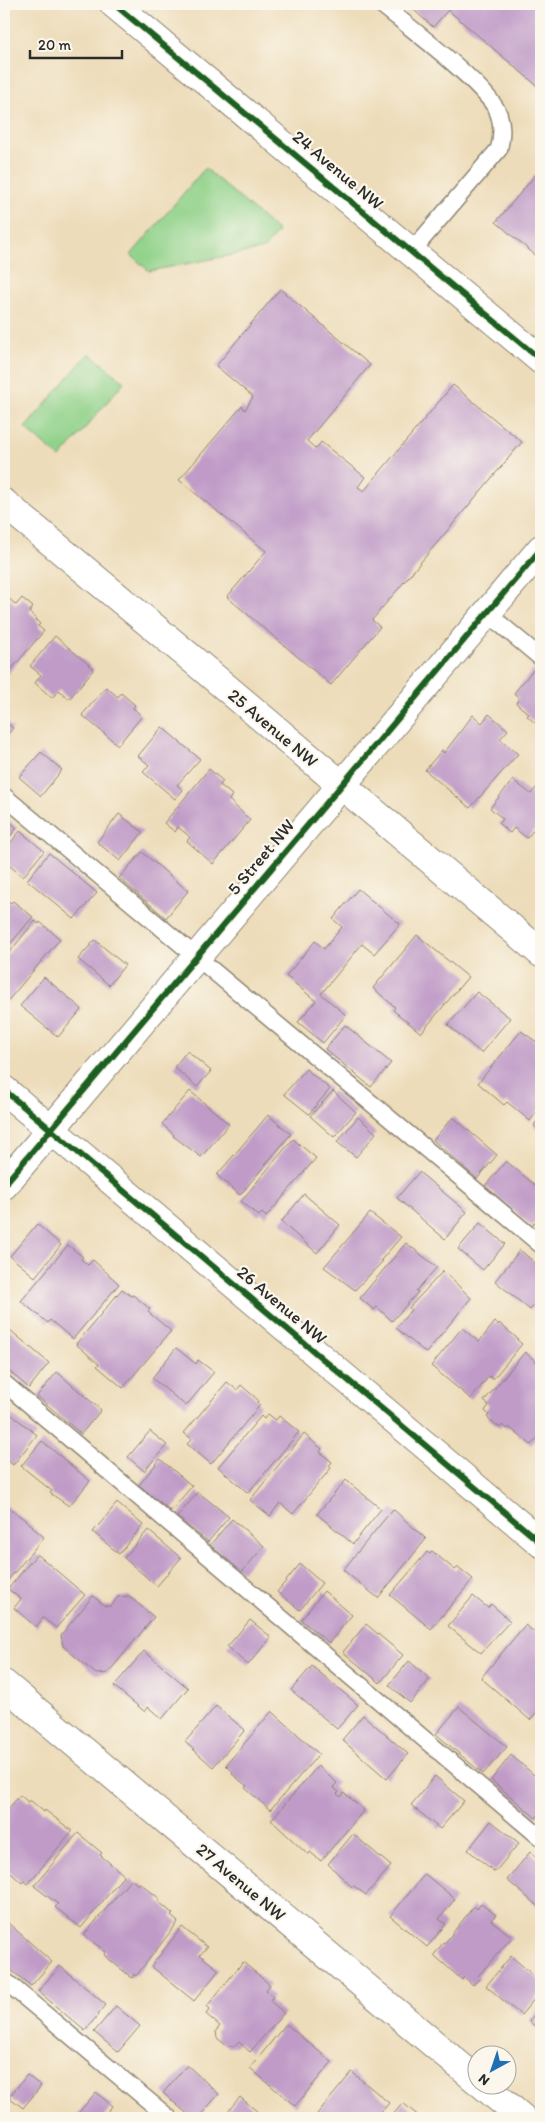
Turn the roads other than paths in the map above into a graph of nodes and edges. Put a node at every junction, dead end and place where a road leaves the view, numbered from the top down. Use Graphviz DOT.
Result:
graph roads {
  1 [pos="114,4"];
  2 [pos="381,4"];
  3 [pos="412,251"];
  4 [pos="541,360"];
  5 [pos="4,504"];
  6 [pos="541,549"];
  7 [pos="487,613"];
  8 [pos="541,658"];
  9 [pos="341,785"];
  10 [pos="4,796"];
  11 [pos="541,953"];
  12 [pos="197,957"];
  13 [pos="4,1090"];
  14 [pos="51,1130"];
  15 [pos="4,1185"];
  16 [pos="541,1245"];
  17 [pos="4,1384"];
  18 [pos="541,1543"];
  19 [pos="4,1684"];
  20 [pos="541,1838"];
  21 [pos="4,1980"];
  22 [pos="468,2073"];
  23 [pos="494,2094"];
  24 [pos="169,2118"];
  25 [pos="522,2118"];
  1 -- 3 [label="street, 24 Avenue NW"];
  2 -- 3 [label="lane"];
  3 -- 4 [label="street, 24 Avenue NW"];
  5 -- 9 [label="street, 25 Avenue NW"];
  6 -- 7 [label="street, 5 Street NW"];
  7 -- 8 [label="lane"];
  7 -- 9 [label="street, 5 Street NW"];
  9 -- 11 [label="street, 25 Avenue NW"];
  9 -- 12 [label="street, 5 Street NW"];
  10 -- 12 [label="lane"];
  12 -- 14 [label="street, 5 Street NW"];
  12 -- 16 [label="lane"];
  13 -- 14 [label="street, 26 Avenue NW"];
  14 -- 15 [label="street, 5 Street NW"];
  14 -- 18 [label="street, 26 Avenue NW"];
  17 -- 20 [label="lane"];
  19 -- 22 [label="street, 27 Avenue NW"];
  21 -- 24 [label="lane"];
  23 -- 25 [label="street"];
}
